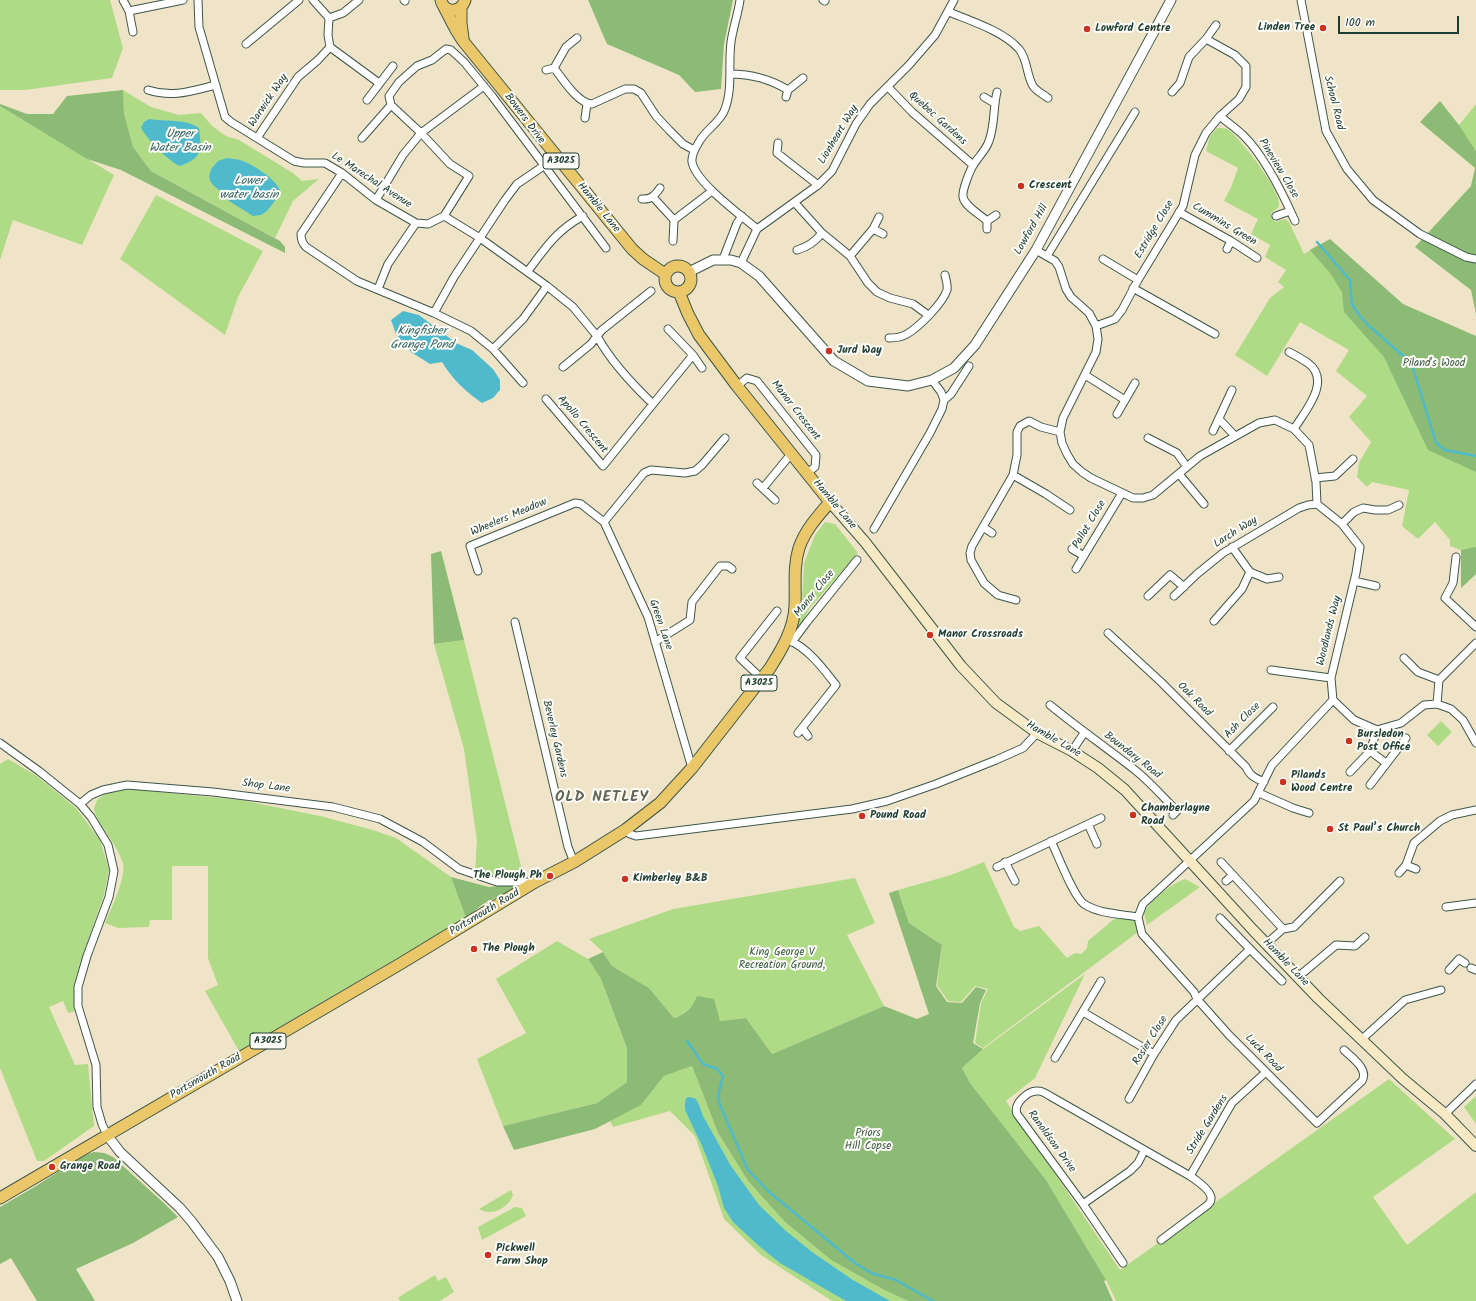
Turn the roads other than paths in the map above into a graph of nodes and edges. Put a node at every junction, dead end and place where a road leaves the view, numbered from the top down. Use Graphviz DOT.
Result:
graph roads {
  1 [pos="123,0"];
  2 [pos="183,0"];
  3 [pos="198,0"];
  4 [pos="299,0"];
  5 [pos="313,0"];
  6 [pos="359,0"];
  7 [pos="740,0"];
  8 [pos="954,0"];
  9 [pos="1171,0"];
  10 [pos="1301,0"];
  11 [pos="441,2"];
  12 [pos="463,4"];
  13 [pos="129,11"];
  14 [pos="949,12"];
  15 [pos="329,18"];
  16 [pos="1216,25"];
  17 [pos="133,32"];
  18 [pos="576,38"];
  19 [pos="1206,39"];
  20 [pos="463,41"];
  21 [pos="246,44"];
  22 [pos="330,47"];
  23 [pos="393,66"];
  24 [pos="730,74"];
  25 [pos="803,78"];
  26 [pos="379,83"];
  27 [pos="216,85"];
  28 [pos="484,86"];
  29 [pos="888,87"];
  30 [pos="148,90"];
  31 [pos="997,92"];
  32 [pos="1172,92"];
  33 [pos="984,97"];
  34 [pos="1048,98"];
  35 [pos="367,100"];
  36 [pos="994,103"];
  37 [pos="587,104"];
  38 [pos="391,105"];
  39 [pos="1135,112"];
  40 [pos="1220,116"];
  41 [pos="586,118"];
  42 [pos="421,133"];
  43 [pos="257,138"];
  44 [pos="362,138"];
  45 [pos="778,143"];
  46 [pos="694,150"];
  47 [pos="545,165"];
  48 [pos="973,165"];
  49 [pos="342,173"];
  50 [pos="818,185"];
  51 [pos="660,188"];
  52 [pos="712,191"];
  53 [pos="653,197"];
  54 [pos="642,199"];
  55 [pos="376,200"];
  56 [pos="795,203"];
  57 [pos="1290,211"];
  58 [pos="1179,212"];
  59 [pos="996,214"];
  60 [pos="444,216"];
  61 [pos="583,216"];
  62 [pos="742,216"];
  63 [pos="1276,216"];
  64 [pos="879,217"];
  65 [pos="674,220"];
  66 [pos="987,221"];
  67 [pos="1294,221"];
  68 [pos="416,223"];
  69 [pos="757,229"];
  70 [pos="874,229"];
  71 [pos="987,229"];
  72 [pos="822,233"];
  73 [pos="883,234"];
  74 [pos="480,238"];
  75 [pos="673,241"];
  76 [pos="1231,241"];
  77 [pos="606,248"];
  78 [pos="797,250"];
  79 [pos="1036,250"];
  80 [pos="1227,250"];
  81 [pos="850,256"];
  82 [pos="1047,256"];
  83 [pos="1257,258"];
  84 [pos="722,259"];
  85 [pos="1103,259"];
  86 [pos="1476,259"];
  87 [pos="741,263"];
  88 [pos="528,271"];
  89 [pos="689,272"];
  90 [pos="665,274"];
  91 [pos="945,275"];
  92 [pos="1138,280"];
  93 [pos="547,286"];
  94 [pos="1133,288"];
  95 [pos="378,289"];
  96 [pos="651,291"];
  97 [pos="680,292"];
  98 [pos="434,313"];
  99 [pos="928,314"];
  100 [pos="1096,326"];
  101 [pos="668,329"];
  102 [pos="1215,334"];
  103 [pos="597,336"];
  104 [pos="889,338"];
  105 [pos="494,348"];
  106 [pos="1289,352"];
  107 [pos="693,355"];
  108 [pos="969,366"];
  109 [pos="563,367"];
  110 [pos="702,368"];
  111 [pos="1085,375"];
  112 [pos="932,380"];
  113 [pos="522,383"];
  114 [pos="1135,383"];
  115 [pos="737,386"];
  116 [pos="1232,390"];
  117 [pos="546,399"];
  118 [pos="944,400"];
  119 [pos="1125,400"];
  120 [pos="653,404"];
  121 [pos="1117,414"];
  122 [pos="1219,419"];
  123 [pos="1294,429"];
  124 [pos="1213,431"];
  125 [pos="1060,432"];
  126 [pos="1235,436"];
  127 [pos="725,438"];
  128 [pos="1148,438"];
  129 [pos="791,454"];
  130 [pos="1353,459"];
  131 [pos="1187,467"];
  132 [pos="807,473"];
  133 [pos="1179,474"];
  134 [pos="1013,475"];
  135 [pos="1315,478"];
  136 [pos="757,483"];
  137 [pos="763,488"];
  138 [pos="1122,493"];
  139 [pos="775,500"];
  140 [pos="830,502"];
  141 [pos="581,504"];
  142 [pos="1204,504"];
  143 [pos="1317,504"];
  144 [pos="1399,505"];
  145 [pos="1070,510"];
  146 [pos="604,522"];
  147 [pos="1342,524"];
  148 [pos="874,525"];
  149 [pos="983,527"];
  150 [pos="992,533"];
  151 [pos="1232,547"];
  152 [pos="1072,549"];
  153 [pos="1084,556"];
  154 [pos="1456,557"];
  155 [pos="857,560"];
  156 [pos="732,568"];
  157 [pos="1076,569"];
  158 [pos="478,571"];
  159 [pos="1250,572"];
  160 [pos="1279,577"];
  161 [pos="1354,581"];
  162 [pos="1376,586"];
  163 [pos="1184,587"];
  164 [pos="1148,596"];
  165 [pos="1174,596"];
  166 [pos="1016,600"];
  167 [pos="777,611"];
  168 [pos="1214,621"];
  169 [pos="515,622"];
  170 [pos="1476,627"];
  171 [pos="1108,633"];
  172 [pos="790,640"];
  173 [pos="655,642"];
  174 [pos="1476,643"];
  175 [pos="1404,658"];
  176 [pos="1271,670"];
  177 [pos="1331,678"];
  178 [pos="762,679"];
  179 [pos="1439,680"];
  180 [pos="1334,700"];
  181 [pos="1437,704"];
  182 [pos="1050,705"];
  183 [pos="1273,707"];
  184 [pos="1377,730"];
  185 [pos="1037,733"];
  186 [pos="1084,733"];
  187 [pos="808,736"];
  188 [pos="1406,738"];
  189 [pos="1475,740"];
  190 [pos="0,743"];
  191 [pos="1072,751"];
  192 [pos="1229,751"];
  193 [pos="1370,751"];
  194 [pos="1386,763"];
  195 [pos="692,768"];
  196 [pos="1350,772"];
  197 [pos="1264,782"];
  198 [pos="1370,785"];
  199 [pos="1259,793"];
  200 [pos="80,804"];
  201 [pos="1476,810"];
  202 [pos="1309,813"];
  203 [pos="1172,815"];
  204 [pos="1101,818"];
  205 [pos="1088,824"];
  206 [pos="625,830"];
  207 [pos="1051,841"];
  208 [pos="1097,844"];
  209 [pos="1190,861"];
  210 [pos="574,862"];
  211 [pos="1005,862"];
  212 [pos="1222,862"];
  213 [pos="1406,865"];
  214 [pos="997,867"];
  215 [pos="1416,869"];
  216 [pos="1399,873"];
  217 [pos="1233,875"];
  218 [pos="1015,881"];
  219 [pos="1226,881"];
  220 [pos="1340,881"];
  221 [pos="535,882"];
  222 [pos="1476,903"];
  223 [pos="1446,908"];
  224 [pos="1138,917"];
  225 [pos="1220,918"];
  226 [pos="1283,929"];
  227 [pos="1365,938"];
  228 [pos="1266,944"];
  229 [pos="1250,949"];
  230 [pos="1471,967"];
  231 [pos="1449,970"];
  232 [pos="1298,977"];
  233 [pos="1101,980"];
  234 [pos="1282,981"];
  235 [pos="1441,990"];
  236 [pos="1197,999"];
  237 [pos="1083,1012"];
  238 [pos="1361,1040"];
  239 [pos="1344,1050"];
  240 [pos="1154,1054"];
  241 [pos="1055,1058"];
  242 [pos="1266,1072"];
  243 [pos="1476,1084"];
  244 [pos="1129,1099"];
  245 [pos="1445,1114"];
  246 [pos="107,1135"];
  247 [pos="1476,1146"];
  248 [pos="1144,1151"];
  249 [pos="1190,1176"];
  250 [pos="0,1198"];
  251 [pos="1083,1204"];
  252 [pos="1161,1240"];
  253 [pos="1123,1262"];
  254 [pos="237,1301"];
  1 -- 13 [label="street"];
  2 -- 13 [label="street"];
  3 -- 27 [label="street, Le Marechal Avenue"];
  4 -- 21 [label="street"];
  5 -- 15 [label="street"];
  6 -- 15 [label="street"];
  7 -- 24 [label="street"];
  8 -- 14 [label="street, Lionheart Way"];
  9 -- 79 [label="street, Lowford Hill"];
  10 -- 86 [label="street, School Road"];
  11 -- 12 [label="main road"];
  11 -- 20 [label="main road, Hamble Lane / A3025"];
  12 -- 20 [label="main road"];
  13 -- 17 [label="street"];
  14 -- 29 [label="street, Lionheart Way"];
  14 -- 34 [label="street"];
  15 -- 22 [label="street"];
  16 -- 19 [label="street"];
  18 -- 37 [label="street"];
  19 -- 32 [label="street"];
  19 -- 40 [label="street, Estridge Close"];
  20 -- 90 [label="main road, Hamble Lane / A3025"];
  22 -- 26 [label="street"];
  22 -- 43 [label="street, Warwick Way"];
  23 -- 26 [label="street"];
  24 -- 25 [label="street"];
  24 -- 46 [label="street"];
  26 -- 35 [label="street"];
  27 -- 30 [label="street"];
  27 -- 43 [label="street, Le Marechal Avenue"];
  28 -- 38 [label="street, Bowers Drive"];
  28 -- 42 [label="street"];
  28 -- 47 [label="street, Bowers Drive"];
  29 -- 48 [label="street, Quebec Gardens"];
  29 -- 50 [label="street, Lionheart Way"];
  31 -- 36 [label="street"];
  33 -- 36 [label="street"];
  36 -- 48 [label="street"];
  37 -- 41 [label="street"];
  37 -- 46 [label="street"];
  38 -- 42 [label="street"];
  38 -- 44 [label="street, Bowers Drive"];
  39 -- 82 [label="street"];
  40 -- 57 [label="street, Pineview Close"];
  40 -- 58 [label="street, Estridge Close"];
  42 -- 55 [label="street"];
  42 -- 60 [label="street"];
  43 -- 49 [label="street, Le Marechal Avenue"];
  45 -- 50 [label="street"];
  46 -- 52 [label="street"];
  47 -- 61 [label="street, Bowers Drive"];
  47 -- 74 [label="street"];
  48 -- 66 [label="street"];
  49 -- 55 [label="street, Le Marechal Avenue"];
  49 -- 95 [label="street"];
  50 -- 56 [label="street, Lionheart Way"];
  51 -- 53 [label="street"];
  52 -- 62 [label="street"];
  52 -- 65 [label="street"];
  53 -- 54 [label="street"];
  53 -- 65 [label="street"];
  55 -- 68 [label="street, Le Marechal Avenue"];
  56 -- 69 [label="street, Lionheart Way"];
  56 -- 72 [label="street"];
  57 -- 63 [label="street"];
  57 -- 67 [label="street, Pineview Close"];
  58 -- 76 [label="street, Cummins Green"];
  58 -- 92 [label="street, Estridge Close"];
  59 -- 66 [label="street"];
  60 -- 68 [label="street, Le Marechal Avenue"];
  60 -- 74 [label="street"];
  61 -- 77 [label="street, Bowers Drive"];
  61 -- 88 [label="street"];
  62 -- 69 [label="street"];
  62 -- 84 [label="street"];
  64 -- 70 [label="street"];
  65 -- 75 [label="street"];
  66 -- 71 [label="street"];
  68 -- 95 [label="street"];
  69 -- 87 [label="street"];
  70 -- 73 [label="street"];
  70 -- 81 [label="street"];
  72 -- 78 [label="street"];
  72 -- 81 [label="street"];
  74 -- 88 [label="street"];
  74 -- 98 [label="street"];
  76 -- 80 [label="street"];
  76 -- 83 [label="street, Cummins Green"];
  79 -- 82 [label="street"];
  79 -- 112 [label="street, Lowford Hill"];
  81 -- 99 [label="street"];
  82 -- 100 [label="street"];
  84 -- 87 [label="street"];
  84 -- 89 [label="street"];
  85 -- 92 [label="street"];
  87 -- 112 [label="street"];
  88 -- 93 [label="street"];
  89 -- 90 [label="main road"];
  89 -- 97 [label="main road"];
  90 -- 97 [label="main road"];
  91 -- 99 [label="street"];
  92 -- 94 [label="street, Estridge Close"];
  93 -- 103 [label="street"];
  93 -- 105 [label="street"];
  94 -- 100 [label="street, Estridge Close"];
  94 -- 102 [label="street"];
  95 -- 98 [label="street"];
  96 -- 103 [label="street"];
  97 -- 115 [label="main road, Hamble Lane"];
  98 -- 105 [label="street"];
  99 -- 104 [label="street"];
  100 -- 111 [label="street"];
  101 -- 107 [label="street"];
  103 -- 109 [label="street"];
  103 -- 120 [label="street"];
  105 -- 113 [label="street"];
  106 -- 123 [label="street"];
  107 -- 110 [label="street"];
  107 -- 120 [label="street"];
  108 -- 118 [label="street"];
  111 -- 119 [label="street"];
  111 -- 125 [label="street"];
  112 -- 118 [label="street"];
  114 -- 119 [label="street"];
  115 -- 129 [label="main road, Hamble Lane"];
  115 -- 132 [label="street, Manor Crescent"];
  116 -- 122 [label="street"];
  117 -- 120 [label="street, Apollo Crescent"];
  118 -- 148 [label="street"];
  119 -- 121 [label="street"];
  122 -- 124 [label="street"];
  122 -- 126 [label="street"];
  123 -- 126 [label="street"];
  123 -- 135 [label="street"];
  125 -- 134 [label="street"];
  125 -- 138 [label="street"];
  126 -- 131 [label="street"];
  127 -- 146 [label="street"];
  128 -- 131 [label="street"];
  129 -- 132 [label="main road, Hamble Lane"];
  129 -- 137 [label="street"];
  130 -- 135 [label="street"];
  131 -- 133 [label="street"];
  132 -- 140 [label="main road, Hamble Lane"];
  133 -- 138 [label="street"];
  133 -- 142 [label="street"];
  134 -- 145 [label="street"];
  134 -- 149 [label="street"];
  135 -- 143 [label="street"];
  136 -- 137 [label="street"];
  137 -- 139 [label="street"];
  138 -- 153 [label="street, Pallot Close"];
  140 -- 172 [label="main road, Portsmouth Road / A3025"];
  140 -- 185 [label="main road, Hamble Lane"];
  141 -- 146 [label="street, Green Lane"];
  141 -- 158 [label="street, Wheelers Meadow"];
  143 -- 147 [label="street, Woodlands Way"];
  143 -- 151 [label="street, Larch Way"];
  144 -- 147 [label="street"];
  146 -- 173 [label="street, Green Lane"];
  147 -- 161 [label="street, Woodlands Way"];
  149 -- 150 [label="street"];
  149 -- 166 [label="street"];
  151 -- 159 [label="street"];
  151 -- 163 [label="street, Larch Way"];
  152 -- 153 [label="street"];
  153 -- 157 [label="street, Pallot Close"];
  154 -- 170 [label="street"];
  155 -- 172 [label="street, Manor Close"];
  156 -- 173 [label="street"];
  159 -- 160 [label="street"];
  159 -- 168 [label="street"];
  161 -- 162 [label="street"];
  161 -- 177 [label="street, Woodlands Way"];
  163 -- 164 [label="street"];
  163 -- 165 [label="street, Larch Way"];
  167 -- 178 [label="street"];
  169 -- 210 [label="street, Beverley Gardens"];
  171 -- 192 [label="street, Oak Road"];
  172 -- 178 [label="main road, Portsmouth Road / A3025"];
  172 -- 187 [label="street"];
  173 -- 195 [label="street, Green Lane"];
  174 -- 179 [label="street"];
  175 -- 179 [label="street"];
  176 -- 177 [label="street"];
  177 -- 180 [label="street, Woodlands Way"];
  178 -- 195 [label="main road, Portsmouth Road / A3025"];
  179 -- 181 [label="street"];
  180 -- 184 [label="street"];
  180 -- 197 [label="street"];
  181 -- 184 [label="street"];
  181 -- 189 [label="street"];
  182 -- 186 [label="street, Boundary Road"];
  183 -- 192 [label="street, Ash Close"];
  184 -- 193 [label="street"];
  185 -- 191 [label="main road, Hamble Lane"];
  185 -- 206 [label="street"];
  186 -- 191 [label="street"];
  186 -- 203 [label="street, Boundary Road"];
  188 -- 194 [label="street"];
  190 -- 200 [label="street"];
  191 -- 209 [label="main road, Hamble Lane"];
  192 -- 197 [label="street, Oak Road"];
  193 -- 194 [label="street"];
  193 -- 196 [label="street"];
  194 -- 198 [label="street"];
  195 -- 206 [label="main road, Portsmouth Road / A3025"];
  197 -- 199 [label="street"];
  199 -- 202 [label="street"];
  199 -- 209 [label="street"];
  200 -- 221 [label="street, Shop Lane"];
  200 -- 246 [label="street"];
  201 -- 213 [label="street"];
  204 -- 205 [label="street"];
  205 -- 207 [label="street"];
  205 -- 208 [label="street"];
  206 -- 210 [label="main road, Portsmouth Road / A3025"];
  207 -- 211 [label="street"];
  207 -- 224 [label="street"];
  209 -- 224 [label="street"];
  209 -- 228 [label="main road, Hamble Lane"];
  210 -- 221 [label="main road, Portsmouth Road / A3025"];
  211 -- 214 [label="street"];
  211 -- 218 [label="street"];
  212 -- 217 [label="street"];
  213 -- 215 [label="street"];
  213 -- 216 [label="street"];
  217 -- 219 [label="street"];
  217 -- 226 [label="street"];
  220 -- 226 [label="street"];
  221 -- 246 [label="main road, Portsmouth Road / A3025"];
  222 -- 223 [label="street"];
  224 -- 236 [label="street, Luck Road"];
  225 -- 229 [label="street"];
  226 -- 228 [label="street"];
  227 -- 232 [label="street"];
  228 -- 232 [label="main road, Hamble Lane"];
  229 -- 234 [label="street"];
  229 -- 236 [label="street, Rosier Close"];
  230 -- 231 [label="street"];
  232 -- 238 [label="main road, Hamble Lane"];
  233 -- 237 [label="street"];
  235 -- 238 [label="street"];
  236 -- 240 [label="street, Rosier Close"];
  236 -- 242 [label="street, Luck Road"];
  237 -- 240 [label="street"];
  237 -- 241 [label="street"];
  238 -- 245 [label="main road, Hamble Lane"];
  239 -- 242 [label="street, Luck Road"];
  240 -- 244 [label="street, Rosier Close"];
  242 -- 249 [label="street, Stride Gardens"];
  243 -- 245 [label="street"];
  245 -- 247 [label="main road, Hamble Lane"];
  246 -- 250 [label="main road, Portsmouth Road / A3025"];
  246 -- 254 [label="street"];
  248 -- 249 [label="street, Ranoldson Drive"];
  248 -- 251 [label="street"];
  248 -- 251 [label="street, Ranoldson Drive"];
  249 -- 252 [label="street, Ranoldson Drive"];
  251 -- 253 [label="street"];
}
